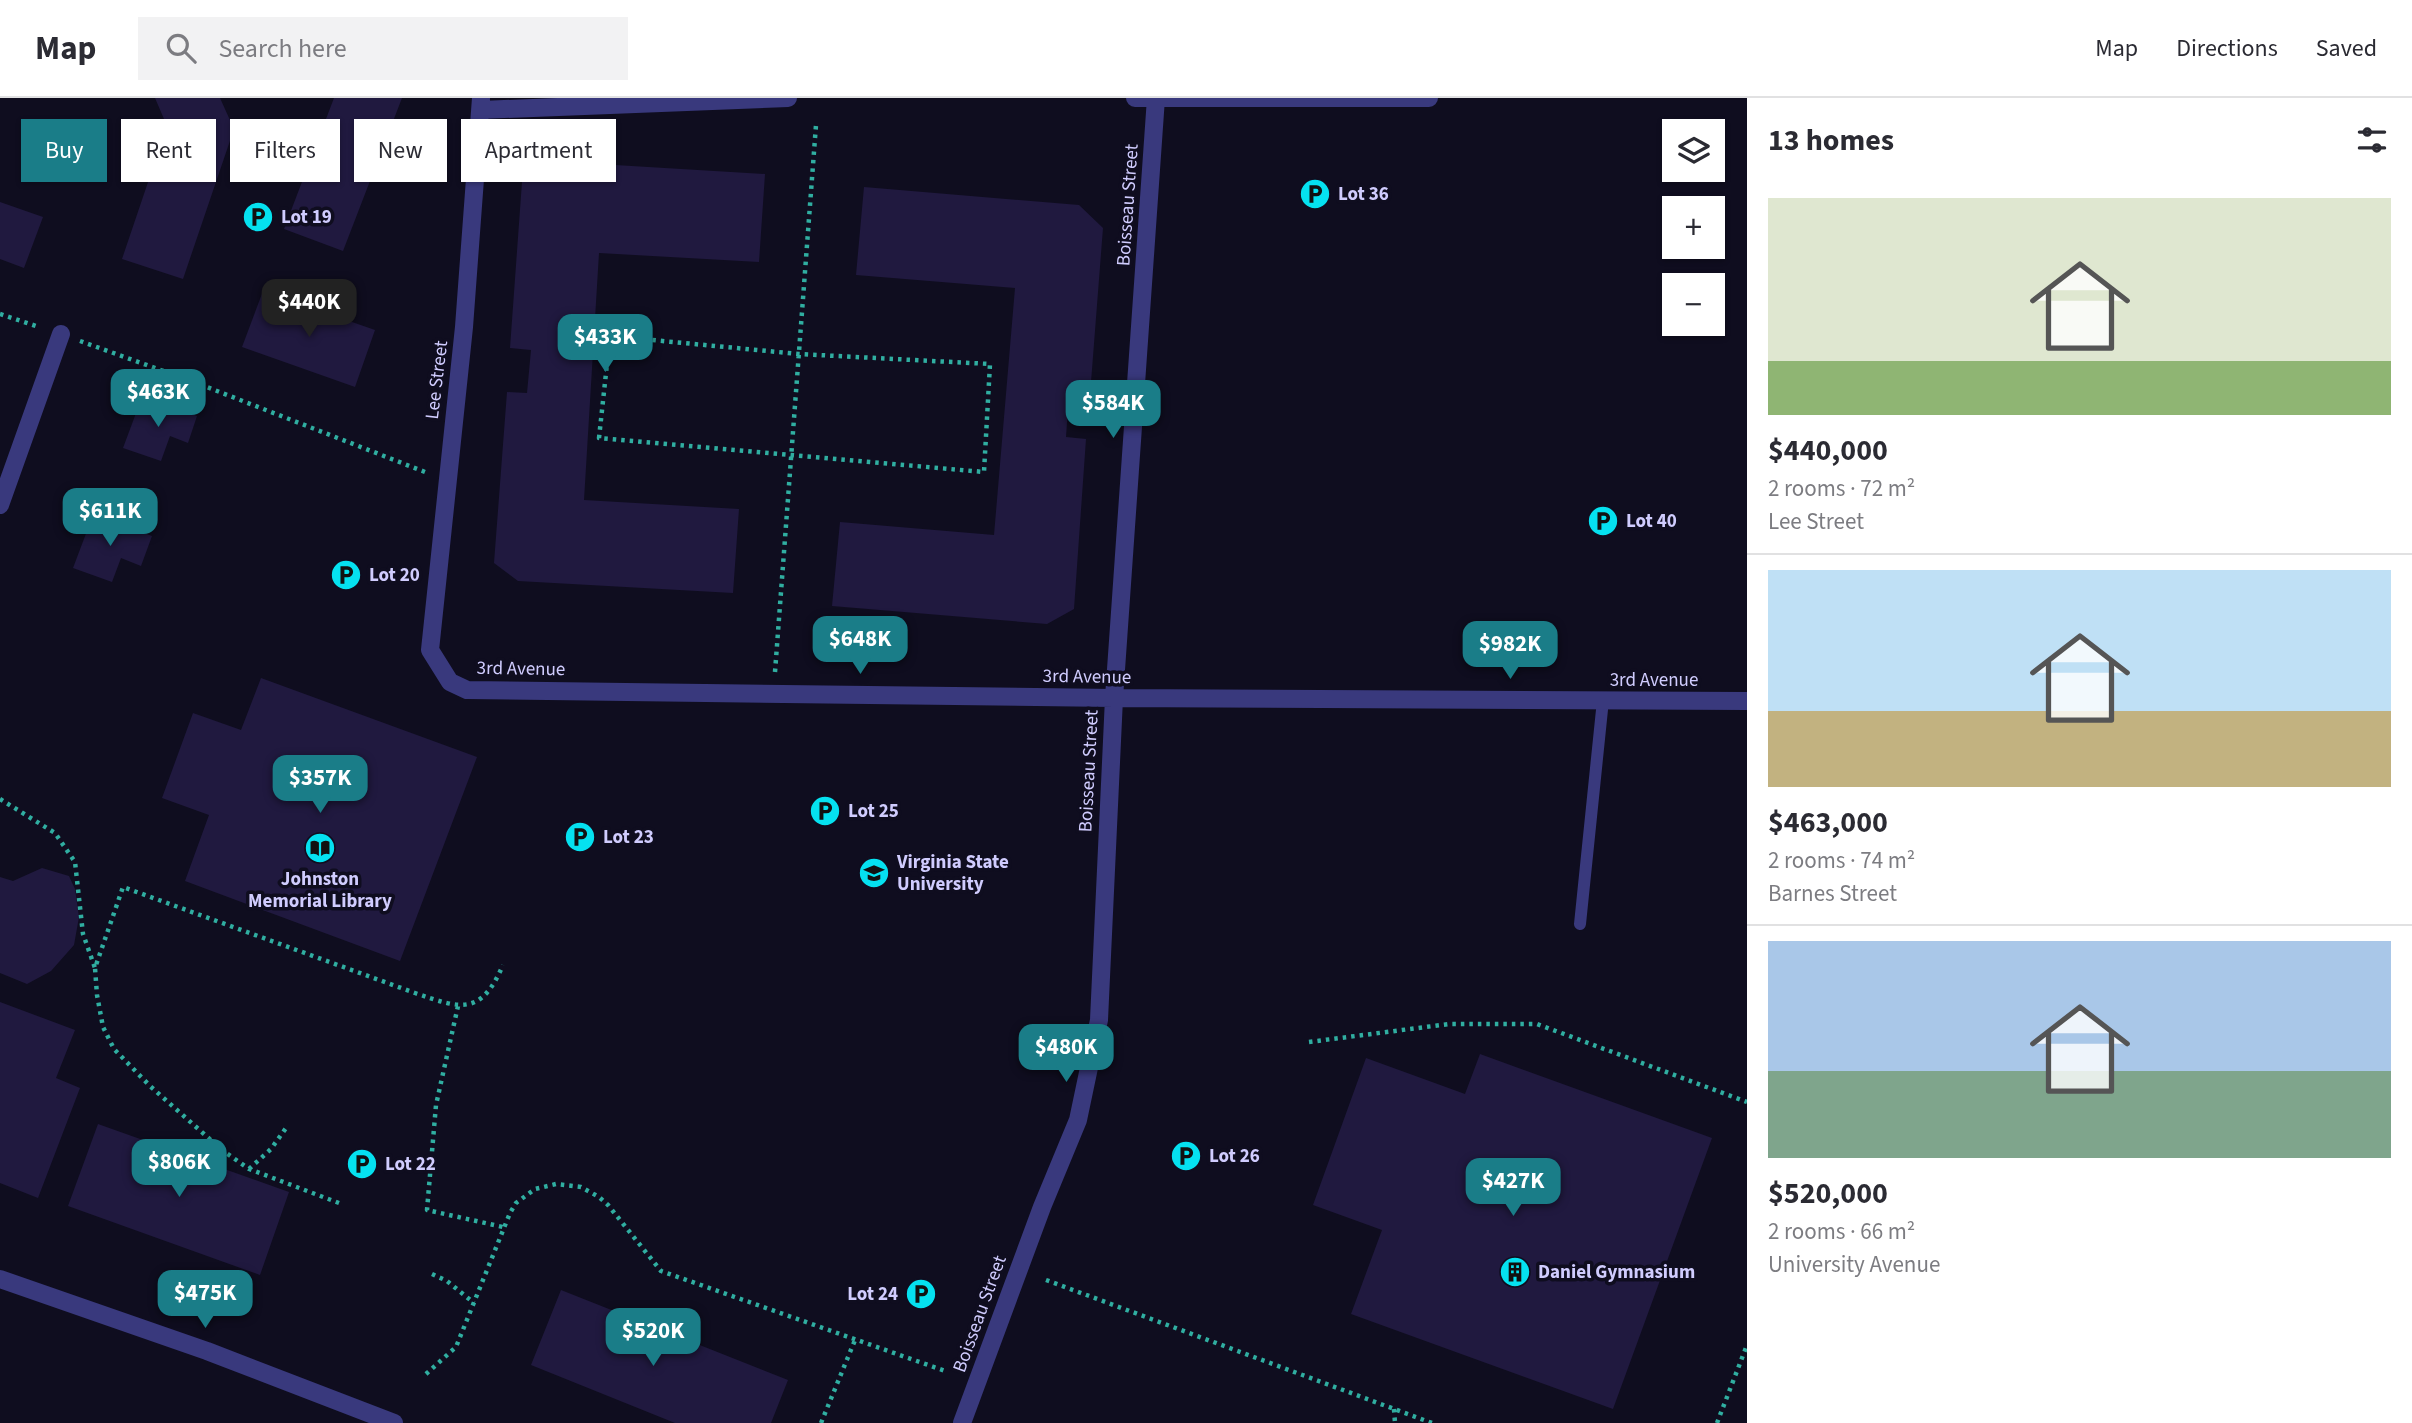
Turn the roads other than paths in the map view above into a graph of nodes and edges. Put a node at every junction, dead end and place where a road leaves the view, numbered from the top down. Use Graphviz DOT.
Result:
graph roads {
  1 [pos="788,98"];
  2 [pos="1135,98"];
  3 [pos="1429,98"];
  4 [pos="1156,99"];
  5 [pos="481,104"];
  6 [pos="61,334"];
  7 [pos="0,505"];
  8 [pos="438,665"];
  9 [pos="1114,698"];
  10 [pos="1603,700"];
  11 [pos="1747,701"];
  12 [pos="1580,924"];
  13 [pos="0,1279"];
  14 [pos="394,1423"];
  15 [pos="961,1423"];
  1 -- 5 [label="street"];
  2 -- 4 [label="street"];
  3 -- 4 [label="street"];
  4 -- 9 [label="street, Boisseau Street"];
  5 -- 8 [label="street, Lee Street"];
  6 -- 7 [label="street"];
  8 -- 9 [label="street, 3rd Avenue"];
  9 -- 10 [label="street, 3rd Avenue"];
  9 -- 15 [label="street, Boisseau Street"];
  10 -- 11 [label="street, 3rd Avenue"];
  10 -- 12 [label="lane"];
  13 -- 14 [label="street"];
}
